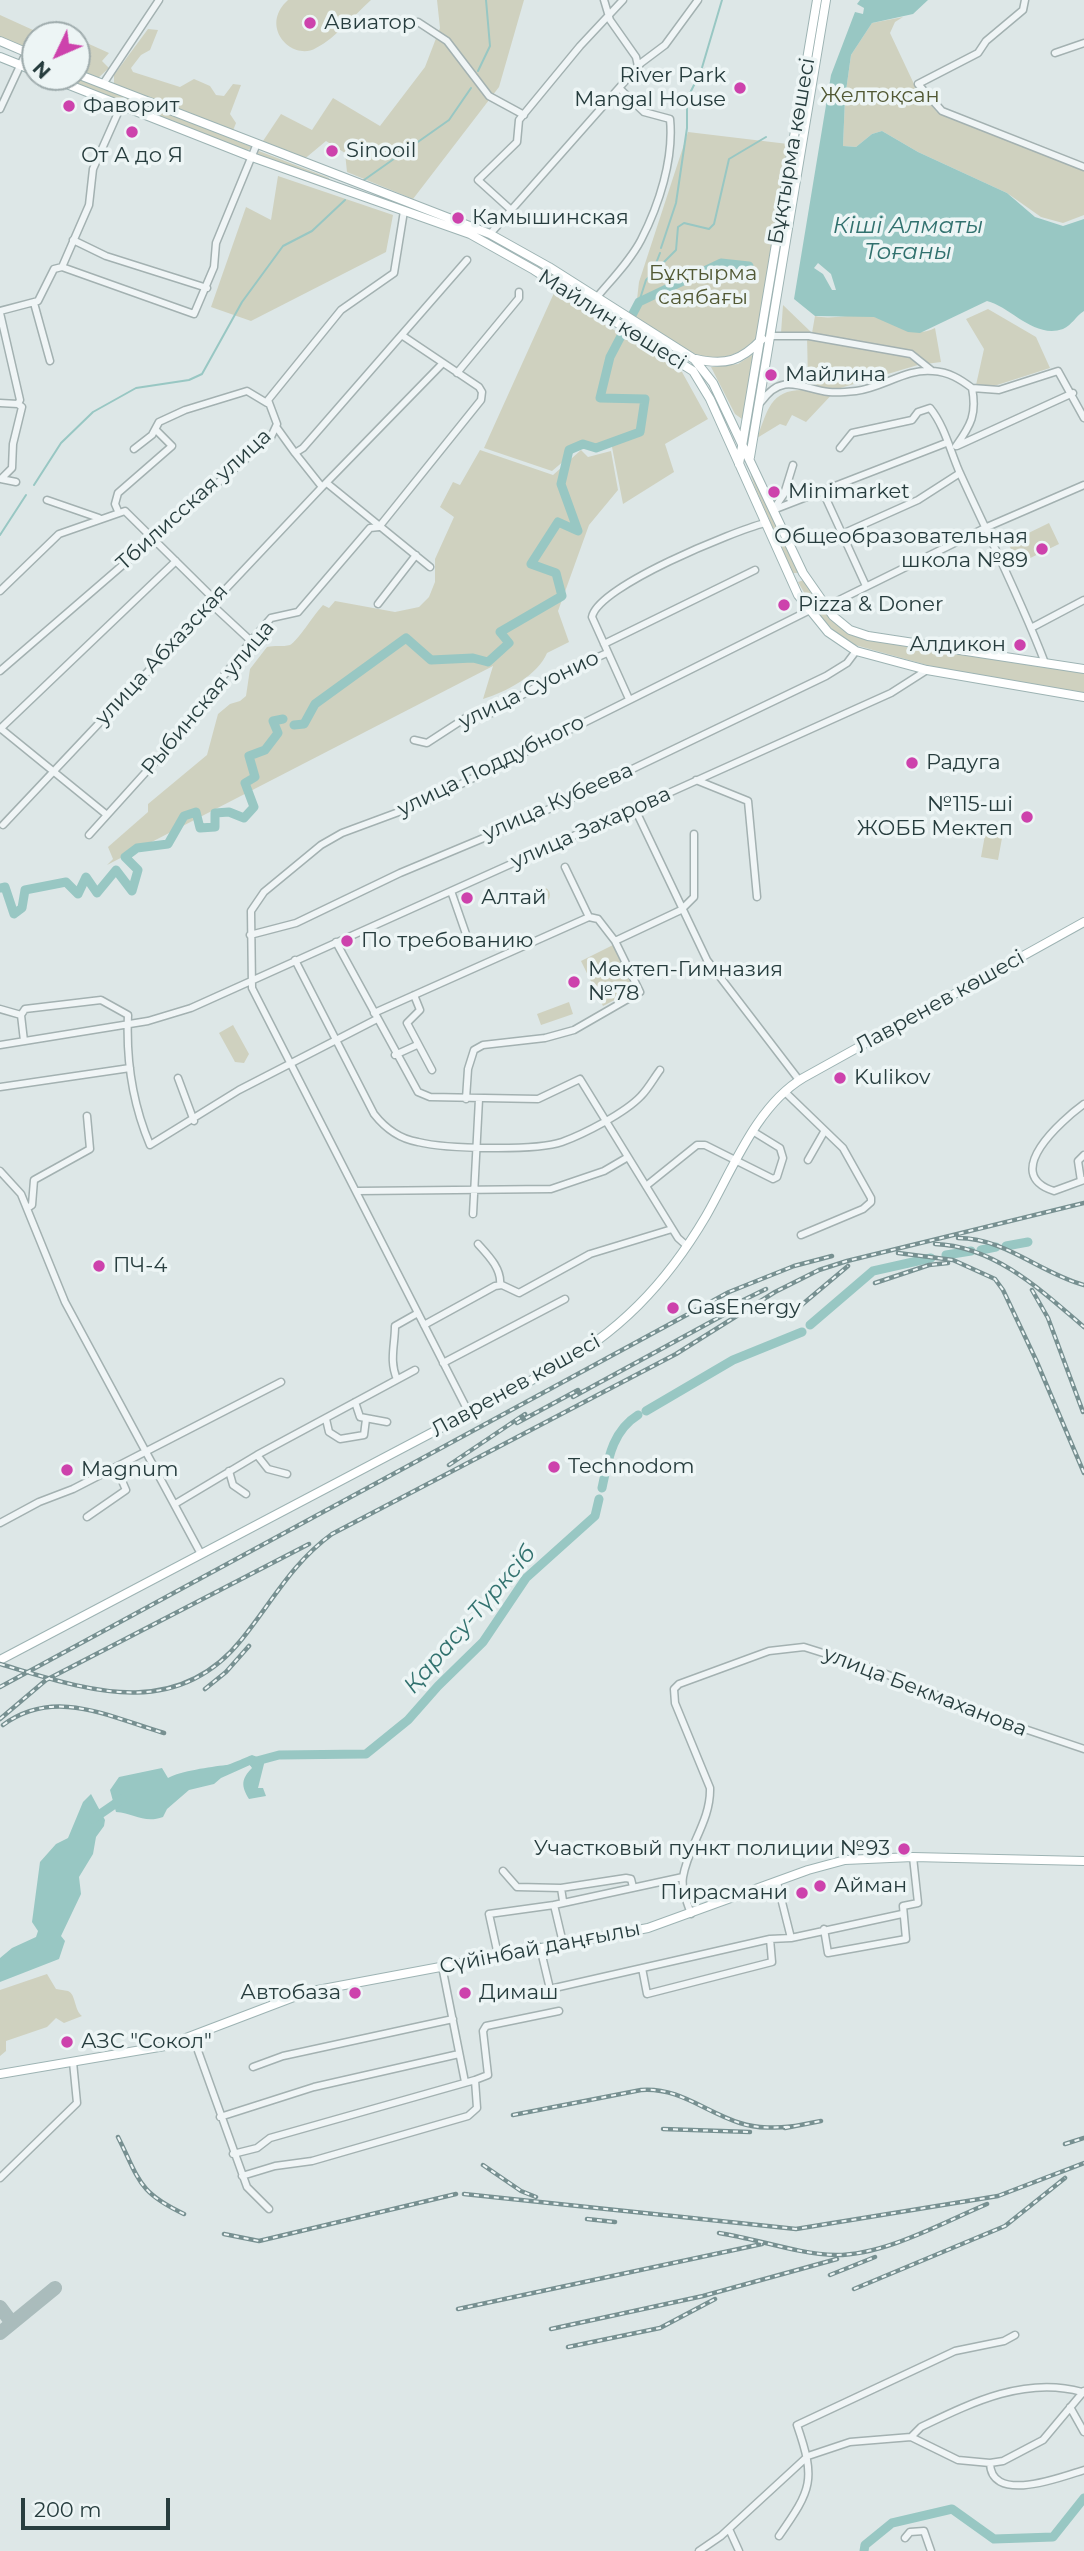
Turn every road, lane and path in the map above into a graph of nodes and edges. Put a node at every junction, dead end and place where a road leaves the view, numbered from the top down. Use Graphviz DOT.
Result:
graph roads {
  1 [pos="159,0"];
  2 [pos="604,0"];
  3 [pos="623,0"];
  4 [pos="698,0"];
  5 [pos="817,0"];
  6 [pos="826,0"];
  7 [pos="1025,0"];
  8 [pos="610,15"];
  9 [pos="418,22"];
  10 [pos="0,41"];
  11 [pos="1084,43"];
  12 [pos="21,50"];
  13 [pos="1055,53"];
  14 [pos="0,57"];
  15 [pos="20,65"];
  16 [pos="638,66"];
  17 [pos="91,79"];
  18 [pos="103,84"];
  19 [pos="619,88"];
  20 [pos="84,91"];
  21 [pos="121,106"];
  22 [pos="0,109"];
  23 [pos="524,115"];
  24 [pos="256,146"];
  25 [pos="252,157"];
  26 [pos="1084,167"];
  27 [pos="330,173"];
  28 [pos="328,186"];
  29 [pos="510,209"];
  30 [pos="404,212"];
  31 [pos="490,234"];
  32 [pos="73,240"];
  33 [pos="467,260"];
  34 [pos="62,267"];
  35 [pos="206,288"];
  36 [pos="519,292"];
  37 [pos="597,297"];
  38 [pos="34,303"];
  39 [pos="0,312"];
  40 [pos="403,336"];
  41 [pos="766,337"];
  42 [pos="694,359"];
  43 [pos="50,361"];
  44 [pos="442,364"];
  45 [pos="931,370"];
  46 [pos="457,373"];
  47 [pos="972,388"];
  48 [pos="1073,393"];
  49 [pos="761,401"];
  50 [pos="0,403"];
  51 [pos="267,403"];
  52 [pos="19,404"];
  53 [pos="1084,418"];
  54 [pos="276,428"];
  55 [pos="156,430"];
  56 [pos="723,430"];
  57 [pos="754,430"];
  58 [pos="742,439"];
  59 [pos="946,443"];
  60 [pos="840,448"];
  61 [pos="134,449"];
  62 [pos="953,449"];
  63 [pos="295,453"];
  64 [pos="750,460"];
  65 [pos="793,465"];
  66 [pos="740,467"];
  67 [pos="960,473"];
  68 [pos="0,480"];
  69 [pos="16,482"];
  70 [pos="325,485"];
  71 [pos="1084,485"];
  72 [pos="823,492"];
  73 [pos="47,500"];
  74 [pos="773,510"];
  75 [pos="118,511"];
  76 [pos="99,518"];
  77 [pos="765,523"];
  78 [pos="379,527"];
  79 [pos="987,527"];
  80 [pos="842,534"];
  81 [pos="153,539"];
  82 [pos="416,555"];
  83 [pos="176,561"];
  84 [pos="430,567"];
  85 [pos="755,570"];
  86 [pos="803,573"];
  87 [pos="790,579"];
  88 [pos="866,586"];
  89 [pos="0,591"];
  90 [pos="1084,600"];
  91 [pos="212,601"];
  92 [pos="377,604"];
  93 [pos="825,607"];
  94 [pos="808,611"];
  95 [pos="1031,628"];
  96 [pos="251,641"];
  97 [pos="604,644"];
  98 [pos="856,651"];
  99 [pos="607,653"];
  100 [pos="1045,663"];
  101 [pos="1084,669"];
  102 [pos="927,670"];
  103 [pos="0,671"];
  104 [pos="1084,697"];
  105 [pos="629,699"];
  106 [pos="0,729"];
  107 [pos="414,740"];
  108 [pos="53,771"];
  109 [pos="696,780"];
  110 [pos="635,809"];
  111 [pos="107,814"];
  112 [pos="3,825"];
  113 [pos="694,834"];
  114 [pos="89,835"];
  115 [pos="565,867"];
  116 [pos="451,891"];
  117 [pos="757,897"];
  118 [pos="681,910"];
  119 [pos="589,917"];
  120 [pos="1084,922"];
  121 [pos="466,934"];
  122 [pos="250,935"];
  123 [pos="615,941"];
  124 [pos="336,942"];
  125 [pos="295,960"];
  126 [pos="251,979"];
  127 [pos="414,996"];
  128 [pos="0,1010"];
  129 [pos="21,1015"];
  130 [pos="375,1016"];
  131 [pos="127,1025"];
  132 [pos="24,1041"];
  133 [pos="335,1041"];
  134 [pos="0,1045"];
  135 [pos="417,1045"];
  136 [pos="395,1055"];
  137 [pos="290,1062"];
  138 [pos="130,1068"];
  139 [pos="432,1070"];
  140 [pos="660,1070"];
  141 [pos="177,1078"];
  142 [pos="799,1080"];
  143 [pos="0,1087"];
  144 [pos="785,1092"];
  145 [pos="466,1099"];
  146 [pos="479,1099"];
  147 [pos="1084,1104"];
  148 [pos="86,1116"];
  149 [pos="606,1120"];
  150 [pos="194,1121"];
  151 [pos="754,1132"];
  152 [pos="824,1132"];
  153 [pos="478,1146"];
  154 [pos="1084,1155"];
  155 [pos="628,1157"];
  156 [pos="808,1160"];
  157 [pos="737,1161"];
  158 [pos="0,1171"];
  159 [pos="1083,1181"];
  160 [pos="646,1186"];
  161 [pos="358,1191"];
  162 [pos="476,1191"];
  163 [pos="29,1207"];
  164 [pos="473,1214"];
  165 [pos="672,1229"];
  166 [pos="801,1235"];
  167 [pos="478,1244"];
  168 [pos="687,1247"];
  169 [pos="500,1285"];
  170 [pos="565,1299"];
  171 [pos="418,1313"];
  172 [pos="425,1325"];
  173 [pos="443,1363"];
  174 [pos="415,1370"];
  175 [pos="397,1378"];
  176 [pos="281,1382"];
  177 [pos="355,1402"];
  178 [pos="469,1413"];
  179 [pos="326,1419"];
  180 [pos="366,1419"];
  181 [pos="387,1422"];
  182 [pos="147,1451"];
  183 [pos="257,1455"];
  184 [pos="116,1467"];
  185 [pos="229,1471"];
  186 [pos="288,1474"];
  187 [pos="246,1494"];
  188 [pos="175,1504"];
  189 [pos="87,1517"];
  190 [pos="0,1523"];
  191 [pos="201,1554"];
  192 [pos="0,1660"];
  193 [pos="1084,1749"];
  194 [pos="913,1857"];
  195 [pos="1084,1861"];
  196 [pos="503,1871"];
  197 [pos="683,1877"];
  198 [pos="777,1882"];
  199 [pos="633,1887"];
  200 [pos="561,1888"];
  201 [pos="563,1901"];
  202 [pos="554,1905"];
  203 [pos="691,1914"];
  204 [pos="902,1914"];
  205 [pos="824,1929"];
  206 [pos="791,1938"];
  207 [pos="770,1939"];
  208 [pos="563,1943"];
  209 [pos="540,1947"];
  210 [pos="498,1955"];
  211 [pos="442,1966"];
  212 [pos="642,1968"];
  213 [pos="559,2011"];
  214 [pos="453,2019"];
  215 [pos="193,2037"];
  216 [pos="459,2054"];
  217 [pos="73,2062"];
  218 [pos="253,2067"];
  219 [pos="0,2074"];
  220 [pos="475,2080"];
  221 [pos="465,2082"];
  222 [pos="220,2117"];
  223 [pos="233,2154"];
  224 [pos="242,2176"];
  225 [pos="0,2178"];
  226 [pos="269,2209"];
  227 [pos="1015,2335"];
  228 [pos="1083,2392"];
  229 [pos="1070,2407"];
  230 [pos="1084,2432"];
  231 [pos="911,2437"];
  232 [pos="808,2456"];
  233 [pos="989,2463"];
  234 [pos="1084,2470"];
  235 [pos="729,2529"];
  236 [pos="779,2536"];
  237 [pos="905,2538"];
  238 [pos="699,2551"];
  239 [pos="739,2551"];
  240 [pos="931,2551"];
  1 -- 18 [label="street"];
  2 -- 8 [label="street"];
  3 -- 8 [label="street"];
  4 -- 16 [label="street"];
  5 -- 41 [label="main road, Бұқтырма көшесі"];
  6 -- 41 [label="main road, Бұқтырма көшесі"];
  7 -- 26 [label="street"];
  8 -- 16 [label="street"];
  8 -- 23 [label="street"];
  9 -- 23 [label="street"];
  10 -- 12 [label="main road"];
  11 -- 13 [label="street"];
  14 -- 15 [label="main road"];
  15 -- 22 [label="street"];
  16 -- 19 [label="street"];
  17 -- 18 [label="main road, Майлин көшесі"];
  18 -- 24 [label="main road, Майлин көшесі"];
  19 -- 29 [label="street"];
  19 -- 37 [label="street"];
  20 -- 21 [label="main road, Майлин көшесі"];
  21 -- 25 [label="main road, Майлин көшесі"];
  21 -- 32 [label="street"];
  23 -- 29 [label="street"];
  24 -- 25 [label="street"];
  24 -- 27 [label="main road, Майлин көшесі"];
  25 -- 28 [label="main road, Майлин көшесі"];
  25 -- 35 [label="street"];
  27 -- 28 [label="main road"];
  27 -- 31 [label="main road, Майлин көшесі"];
  28 -- 30 [label="main road, Майлин көшесі"];
  29 -- 31 [label="street"];
  30 -- 51 [label="street, Тбилисская улица"];
  30 -- 56 [label="main road, Майлин көшесі"];
  31 -- 37 [label="main road, Майлин көшесі"];
  32 -- 34 [label="street"];
  32 -- 35 [label="street"];
  33 -- 40 [label="street"];
  34 -- 35 [label="street"];
  34 -- 38 [label="street"];
  36 -- 46 [label="street"];
  37 -- 42 [label="main road, Майлин көшесі"];
  38 -- 39 [label="street"];
  38 -- 43 [label="street"];
  39 -- 52 [label="street"];
  40 -- 44 [label="street, Рыбинская улица"];
  40 -- 63 [label="street"];
  41 -- 42 [label="main road"];
  41 -- 45 [label="street"];
  41 -- 49 [label="main road, Бұқтырма көшесі"];
  41 -- 58 [label="main road, Бұқтырма көшесі"];
  42 -- 58 [label="main road, Майлин көшесі"];
  44 -- 46 [label="street, Рыбинская улица"];
  44 -- 70 [label="street, улица Абхазская"];
  45 -- 47 [label="street"];
  45 -- 49 [label="street"];
  46 -- 78 [label="street, Рыбинская улица"];
  47 -- 48 [label="street"];
  47 -- 62 [label="street"];
  48 -- 53 [label="street"];
  48 -- 62 [label="street"];
  49 -- 57 [label="main road, Бұқтырма көшесі"];
  50 -- 52 [label="street"];
  51 -- 54 [label="street, Тбилисская улица"];
  51 -- 55 [label="street"];
  52 -- 68 [label="street"];
  54 -- 63 [label="street"];
  54 -- 81 [label="street, Тбилисская улица"];
  55 -- 61 [label="street"];
  55 -- 75 [label="street"];
  56 -- 58 [label="main road"];
  56 -- 66 [label="main road, Майлин көшесі"];
  57 -- 58 [label="main road"];
  57 -- 64 [label="main road, Бұқтырма көшесі"];
  58 -- 64 [label="main road, Майлин көшесі"];
  58 -- 66 [label="main road, Бұқтырма көшесі"];
  59 -- 60 [label="street"];
  59 -- 62 [label="street"];
  59 -- 72 [label="street"];
  62 -- 67 [label="street"];
  63 -- 70 [label="street"];
  64 -- 74 [label="main road, Майлин көшесі"];
  65 -- 74 [label="street"];
  66 -- 77 [label="main road, Майлин көшесі"];
  67 -- 79 [label="street"];
  67 -- 80 [label="street"];
  68 -- 69 [label="street"];
  70 -- 78 [label="street"];
  70 -- 91 [label="street, улица Абхазская"];
  71 -- 79 [label="street"];
  72 -- 74 [label="street"];
  72 -- 80 [label="street"];
  73 -- 76 [label="street"];
  74 -- 86 [label="main road, Майлин көшесі"];
  75 -- 76 [label="street"];
  75 -- 81 [label="street"];
  76 -- 89 [label="street"];
  77 -- 87 [label="main road, Майлин көшесі"];
  77 -- 97 [label="street"];
  78 -- 82 [label="street"];
  78 -- 96 [label="street, Рыбинская улица"];
  79 -- 88 [label="street"];
  79 -- 95 [label="street"];
  80 -- 88 [label="street"];
  81 -- 83 [label="street"];
  81 -- 103 [label="street, Тбилисская улица"];
  82 -- 84 [label="street"];
  82 -- 92 [label="street"];
  83 -- 91 [label="street"];
  83 -- 106 [label="street"];
  85 -- 97 [label="street, улица Суонио"];
  86 -- 87 [label="main road"];
  86 -- 93 [label="main road, Майлин көшесі"];
  87 -- 94 [label="main road, Майлин көшесі"];
  88 -- 93 [label="street"];
  90 -- 95 [label="street"];
  91 -- 96 [label="street"];
  91 -- 108 [label="street, улица Абхазская"];
  93 -- 100 [label="main road, Майлин көшесі"];
  94 -- 98 [label="main road, Майлин көшесі"];
  94 -- 105 [label="street, улица Поддубного"];
  95 -- 100 [label="street"];
  96 -- 111 [label="street, Рыбинская улица"];
  97 -- 99 [label="street"];
  98 -- 102 [label="main road, Майлин көшесі"];
  98 -- 122 [label="street, улица Кубеева"];
  99 -- 105 [label="street"];
  99 -- 107 [label="street, улица Суонио"];
  100 -- 101 [label="main road, Майлин көшесі"];
  102 -- 104 [label="main road, Майлин көшесі"];
  102 -- 109 [label="street, улица Захарова"];
  105 -- 122 [label="street, улица Поддубного"];
  106 -- 108 [label="street"];
  108 -- 111 [label="street"];
  108 -- 112 [label="street, улица Абхазская"];
  109 -- 110 [label="street, улица Захарова"];
  109 -- 117 [label="street"];
  110 -- 116 [label="street, улица Захарова"];
  110 -- 118 [label="street"];
  111 -- 114 [label="street, Рыбинская улица"];
  113 -- 118 [label="street"];
  115 -- 119 [label="street"];
  116 -- 121 [label="street"];
  116 -- 124 [label="street, улица Захарова"];
  118 -- 123 [label="street"];
  118 -- 142 [label="street"];
  119 -- 123 [label="street"];
  119 -- 127 [label="street"];
  120 -- 142 [label="main road, Лавренев көшесі"];
  122 -- 126 [label="street, улица Поддубного"];
  123 -- 145 [label="street"];
  124 -- 125 [label="street, улица Захарова"];
  124 -- 130 [label="street"];
  125 -- 126 [label="street, улица Захарова"];
  125 -- 133 [label="street"];
  126 -- 131 [label="street, улица Захарова"];
  126 -- 137 [label="street, улица Поддубного"];
  127 -- 130 [label="street"];
  127 -- 135 [label="street"];
  128 -- 129 [label="street"];
  129 -- 131 [label="street"];
  129 -- 132 [label="street"];
  130 -- 133 [label="street"];
  130 -- 136 [label="street"];
  131 -- 132 [label="street, улица Захарова"];
  131 -- 138 [label="street"];
  132 -- 134 [label="street, улица Захарова"];
  133 -- 137 [label="street"];
  133 -- 153 [label="street"];
  135 -- 136 [label="street"];
  135 -- 139 [label="street"];
  136 -- 145 [label="street"];
  137 -- 150 [label="street"];
  137 -- 161 [label="street, улица Поддубного"];
  138 -- 143 [label="street"];
  138 -- 150 [label="street"];
  140 -- 149 [label="street"];
  141 -- 150 [label="street"];
  142 -- 144 [label="main road, Лавренев көшесі"];
  144 -- 151 [label="main road, Лавренев көшесі"];
  144 -- 152 [label="street"];
  145 -- 146 [label="street"];
  146 -- 149 [label="street"];
  146 -- 153 [label="street"];
  147 -- 159 [label="street"];
  148 -- 163 [label="street"];
  149 -- 153 [label="street"];
  149 -- 155 [label="street"];
  151 -- 157 [label="main road, Лавренев көшесі"];
  151 -- 157 [label="street"];
  152 -- 156 [label="street"];
  152 -- 166 [label="street"];
  153 -- 162 [label="street"];
  154 -- 159 [label="street"];
  155 -- 160 [label="street"];
  155 -- 162 [label="street"];
  157 -- 160 [label="street"];
  157 -- 168 [label="main road, Лавренев көшесі"];
  158 -- 163 [label="street"];
  160 -- 165 [label="street"];
  161 -- 162 [label="street"];
  161 -- 171 [label="street, улица Поддубного"];
  162 -- 164 [label="street"];
  163 -- 182 [label="street"];
  165 -- 168 [label="street"];
  165 -- 169 [label="street"];
  167 -- 169 [label="street"];
  168 -- 178 [label="main road, Лавренев көшесі"];
  169 -- 172 [label="street"];
  170 -- 173 [label="street"];
  171 -- 172 [label="street, улица Поддубного"];
  171 -- 175 [label="street"];
  172 -- 173 [label="street, улица Поддубного"];
  173 -- 178 [label="street, улица Поддубного"];
  174 -- 175 [label="street"];
  175 -- 177 [label="street"];
  176 -- 182 [label="street"];
  177 -- 179 [label="street"];
  177 -- 180 [label="street"];
  178 -- 191 [label="main road, Лавренев көшесі"];
  179 -- 180 [label="street"];
  179 -- 183 [label="street"];
  180 -- 181 [label="street"];
  182 -- 184 [label="street"];
  182 -- 188 [label="street"];
  183 -- 185 [label="street"];
  183 -- 186 [label="street"];
  184 -- 189 [label="street"];
  184 -- 190 [label="street"];
  185 -- 187 [label="street"];
  185 -- 188 [label="street"];
  188 -- 191 [label="street"];
  191 -- 192 [label="main road, Лавренев көшесі"];
  193 -- 197 [label="street, улица Бекмаханова"];
  194 -- 195 [label="main road, Сүйінбай даңғылы"];
  194 -- 198 [label="main road, Сүйінбай даңғылы"];
  194 -- 204 [label="street"];
  196 -- 200 [label="street"];
  197 -- 199 [label="street"];
  197 -- 203 [label="street"];
  198 -- 203 [label="main road, Сүйінбай даңғылы"];
  198 -- 206 [label="street"];
  199 -- 200 [label="street"];
  199 -- 201 [label="street"];
  200 -- 201 [label="street"];
  201 -- 202 [label="street"];
  202 -- 208 [label="street"];
  202 -- 210 [label="street"];
  203 -- 208 [label="main road, Сүйінбай даңғылы"];
  204 -- 205 [label="street"];
  204 -- 205 [label="street"];
  205 -- 206 [label="street"];
  206 -- 207 [label="street"];
  207 -- 212 [label="street"];
  207 -- 212 [label="street"];
  208 -- 209 [label="main road, Сүйінбай даңғылы"];
  209 -- 210 [label="main road, Сүйінбай даңғылы"];
  209 -- 212 [label="street"];
  210 -- 211 [label="main road, Сүйінбай даңғылы"];
  211 -- 214 [label="street"];
  211 -- 215 [label="main road, Сүйінбай даңғылы"];
  213 -- 220 [label="street"];
  214 -- 216 [label="street"];
  214 -- 218 [label="street"];
  215 -- 217 [label="main road, Сүйінбай даңғылы"];
  215 -- 222 [label="street"];
  216 -- 221 [label="street"];
  216 -- 222 [label="street"];
  217 -- 219 [label="main road, Сүйінбай даңғылы"];
  217 -- 225 [label="street"];
  220 -- 221 [label="street"];
  220 -- 224 [label="street"];
  221 -- 223 [label="street"];
  222 -- 223 [label="street"];
  223 -- 224 [label="street"];
  224 -- 226 [label="street"];
  227 -- 232 [label="street"];
  228 -- 229 [label="street"];
  228 -- 231 [label="street"];
  229 -- 230 [label="street"];
  229 -- 233 [label="street"];
  231 -- 232 [label="street"];
  231 -- 233 [label="street"];
  232 -- 235 [label="street"];
  232 -- 236 [label="street"];
  233 -- 234 [label="street"];
  235 -- 238 [label="street"];
  235 -- 239 [label="street"];
  237 -- 240 [label="street"];
}
